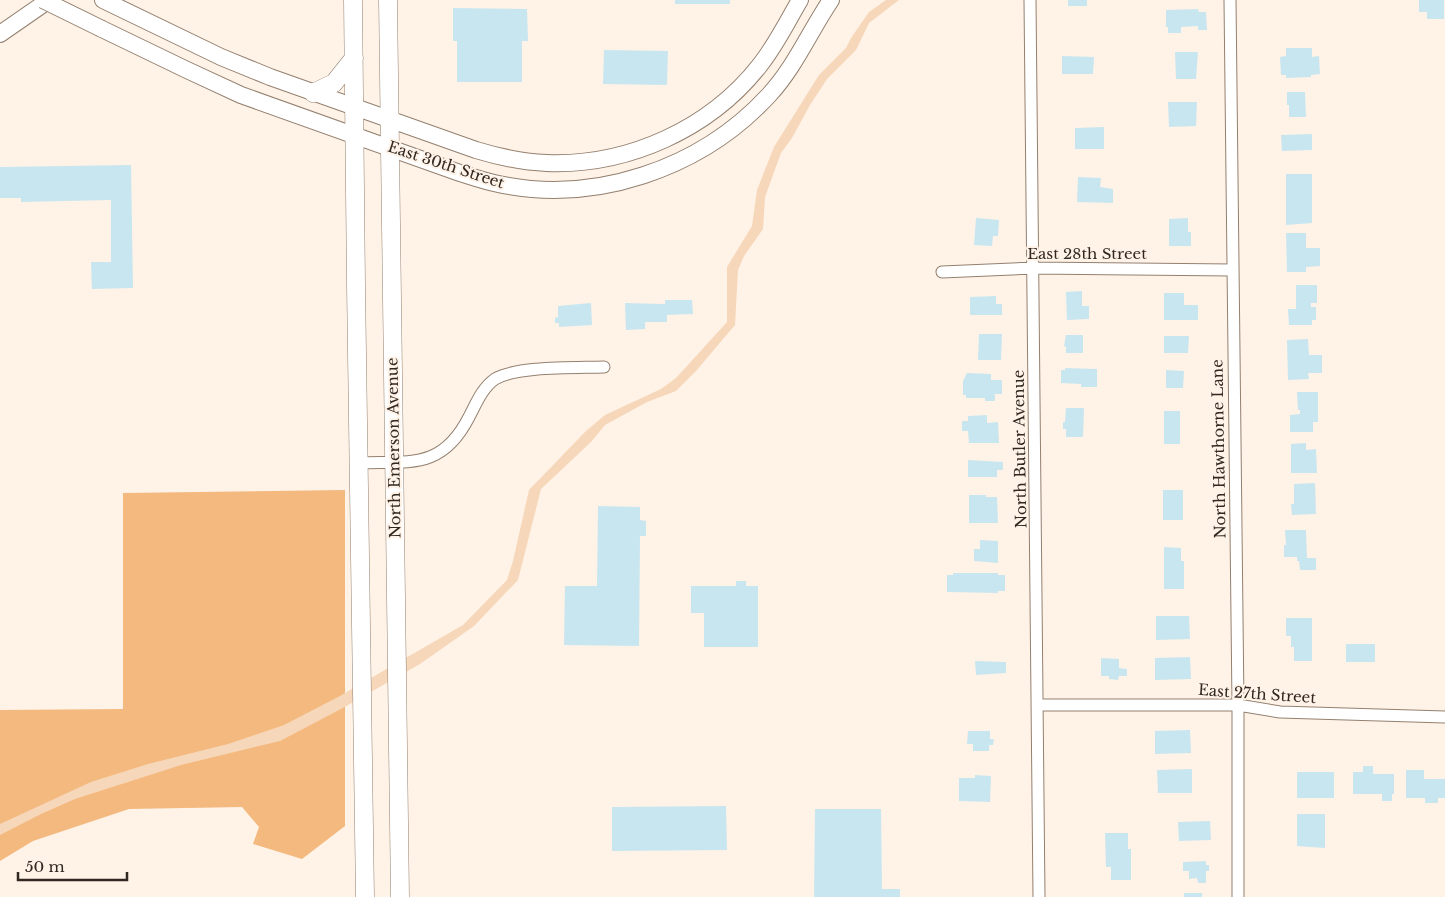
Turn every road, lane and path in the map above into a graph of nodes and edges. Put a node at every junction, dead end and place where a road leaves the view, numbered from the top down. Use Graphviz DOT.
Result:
graph roads {
  1 [pos="43,0"];
  2 [pos="49,0"];
  3 [pos="103,0"];
  4 [pos="353,0"];
  5 [pos="388,0"];
  6 [pos="800,0"];
  7 [pos="831,0"];
  8 [pos="1030,0"];
  9 [pos="1230,0"];
  10 [pos="0,34"];
  11 [pos="354,58"];
  12 [pos="313,93"];
  13 [pos="354,107"];
  14 [pos="390,120"];
  15 [pos="355,136"];
  16 [pos="390,148"];
  17 [pos="1033,268"];
  18 [pos="1232,270"];
  19 [pos="942,272"];
  20 [pos="604,367"];
  21 [pos="394,462"];
  22 [pos="358,463"];
  23 [pos="1037,704"];
  24 [pos="1238,705"];
  25 [pos="1445,717"];
  26 [pos="365,897"];
  27 [pos="400,897"];
  28 [pos="1039,897"];
  29 [pos="1238,897"];
  1 -- 15 [label="main road, East 30th Street, bridge"];
  2 -- 10 [label="main road"];
  3 -- 12 [label="main road, East 30th Street"];
  4 -- 11 [label="main road"];
  5 -- 14 [label="main road, North Emerson Avenue"];
  6 -- 14 [label="main road, East 30th Street"];
  7 -- 16 [label="main road, East 30th Street"];
  8 -- 17 [label="street, North Butler Avenue"];
  9 -- 18 [label="street, North Hawthorne Lane"];
  11 -- 12 [label="main road"];
  11 -- 13 [label="main road"];
  12 -- 13 [label="main road, East 30th Street"];
  13 -- 14 [label="main road, East 30th Street"];
  13 -- 15 [label="main road"];
  14 -- 16 [label="main road, North Emerson Avenue"];
  15 -- 16 [label="main road, East 30th Street"];
  15 -- 22 [label="main road"];
  16 -- 21 [label="main road, North Emerson Avenue"];
  17 -- 18 [label="street, East 28th Street"];
  17 -- 19 [label="street, East 28th Street"];
  17 -- 23 [label="street, North Butler Avenue"];
  18 -- 24 [label="street, North Hawthorne Lane"];
  20 -- 21 [label="street"];
  21 -- 22 [label="street"];
  21 -- 27 [label="main road, North Emerson Avenue"];
  22 -- 26 [label="main road"];
  23 -- 24 [label="street, East 27th Street"];
  23 -- 28 [label="street, North Butler Avenue"];
  24 -- 25 [label="street, East 27th Street"];
  24 -- 29 [label="street, North Hawthorne Lane"];
}
